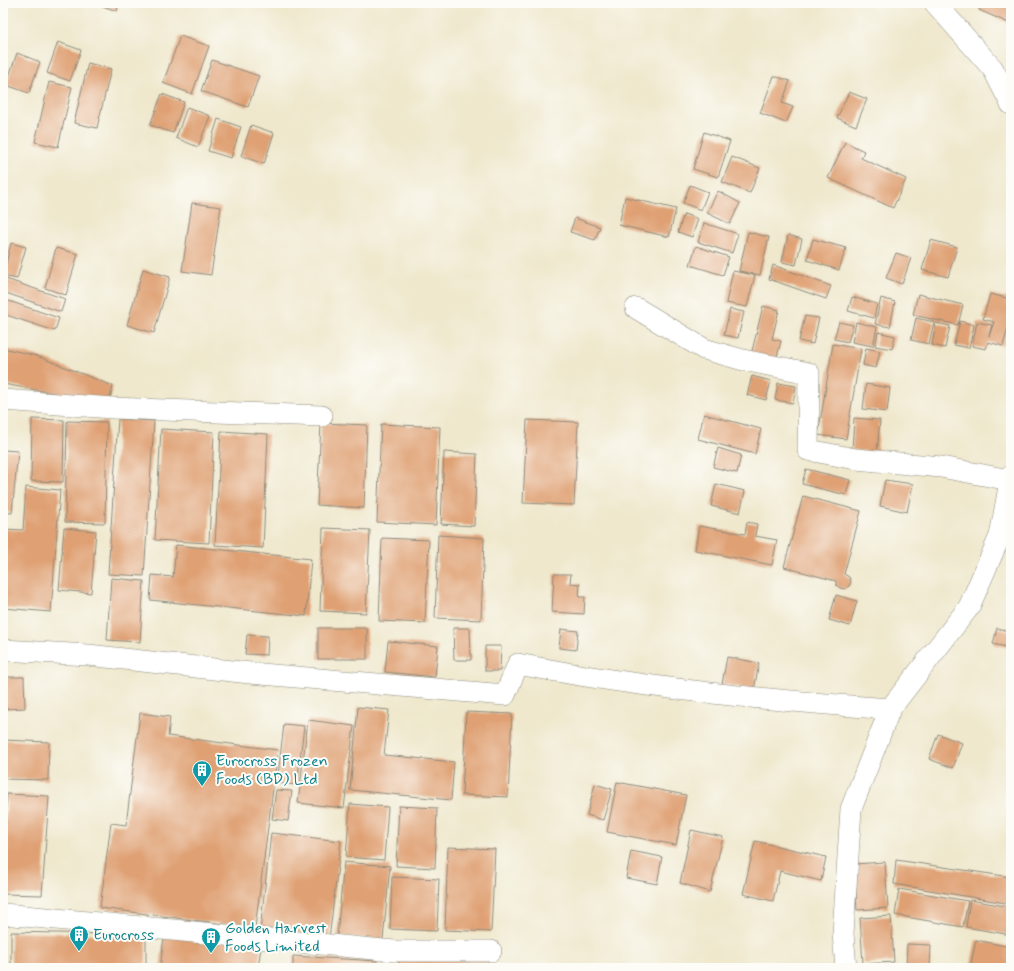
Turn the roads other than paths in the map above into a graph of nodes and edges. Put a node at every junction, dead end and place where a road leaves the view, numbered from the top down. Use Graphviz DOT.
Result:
graph roads {
  1 [pos="935,3"];
  2 [pos="1011,104"];
  3 [pos="636,308"];
  4 [pos="3,400"];
  5 [pos="322,416"];
  6 [pos="1011,478"];
  7 [pos="3,650"];
  8 [pos="890,710"];
  9 [pos="3,914"];
  10 [pos="491,951"];
  11 [pos="846,968"];
  1 -- 2 [label="street"];
  3 -- 6 [label="street"];
  4 -- 5 [label="street"];
  6 -- 8 [label="street"];
  7 -- 8 [label="street"];
  8 -- 11 [label="street"];
  9 -- 10 [label="street"];
}
